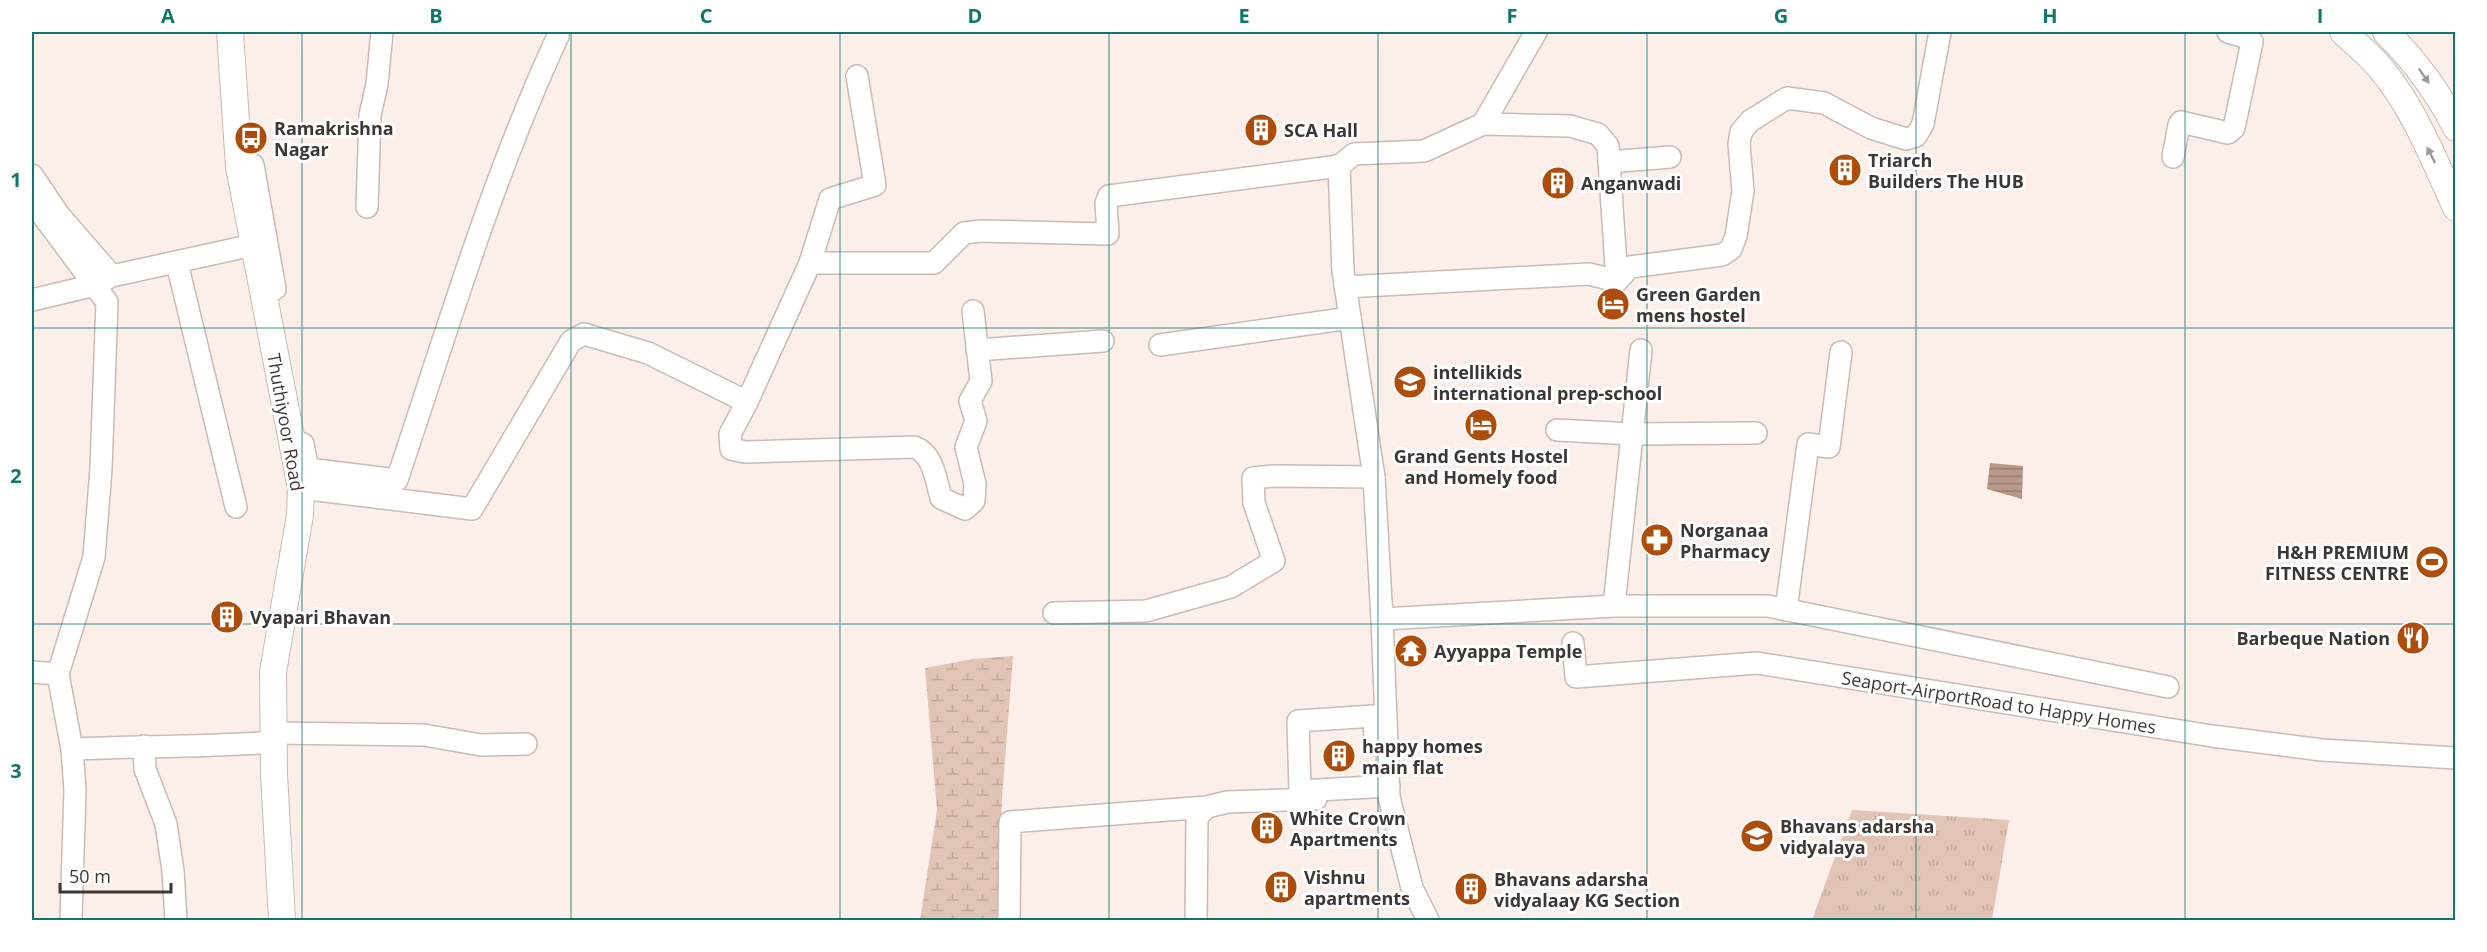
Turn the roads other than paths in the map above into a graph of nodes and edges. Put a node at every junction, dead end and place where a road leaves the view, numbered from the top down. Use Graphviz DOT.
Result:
graph roads {
  1 [pos="230,32"];
  2 [pos="382,32"];
  3 [pos="1536,32"];
  4 [pos="1940,32"];
  5 [pos="2228,32"];
  6 [pos="2343,32"];
  7 [pos="2386,32"];
  8 [pos="558,36"];
  9 [pos="857,75"];
  10 [pos="1484,124"];
  11 [pos="2456,128"];
  12 [pos="1670,157"];
  13 [pos="2173,157"];
  14 [pos="1617,161"];
  15 [pos="1339,166"];
  16 [pos="239,167"];
  17 [pos="32,175"];
  18 [pos="32,201"];
  19 [pos="367,207"];
  20 [pos="2456,208"];
  21 [pos="253,245"];
  22 [pos="1691,247"];
  23 [pos="177,263"];
  24 [pos="810,263"];
  25 [pos="103,280"];
  26 [pos="1617,281"];
  27 [pos="1346,287"];
  28 [pos="32,300"];
  29 [pos="973,311"];
  30 [pos="1350,318"];
  31 [pos="1103,341"];
  32 [pos="1160,345"];
  33 [pos="977,350"];
  34 [pos="1641,350"];
  35 [pos="1841,352"];
  36 [pos="747,402"];
  37 [pos="1557,430"];
  38 [pos="1756,433"];
  39 [pos="1632,434"];
  40 [pos="1374,477"];
  41 [pos="301,488"];
  42 [pos="236,507"];
  43 [pos="1614,606"];
  44 [pos="1786,610"];
  45 [pos="1054,613"];
  46 [pos="1382,619"];
  47 [pos="1573,643"];
  48 [pos="32,672"];
  49 [pos="58,674"];
  50 [pos="2169,687"];
  51 [pos="274,737"];
  52 [pos="526,744"];
  53 [pos="144,746"];
  54 [pos="72,749"];
  55 [pos="2456,758"];
  56 [pos="1385,790"];
  57 [pos="1207,807"];
  58 [pos="71,921"];
  59 [pos="176,921"];
  60 [pos="282,921"];
  61 [pos="1009,921"];
  62 [pos="1196,921"];
  63 [pos="1428,921"];
  1 -- 16 [label="main road, Thuthiyoor Road"];
  2 -- 19 [label="street"];
  3 -- 10 [label="street"];
  4 -- 26 [label="street"];
  5 -- 13 [label="street"];
  20 -- 6 [label="main road, one-way"];
  7 -- 11 [label="main road, one-way"];
  8 -- 16 [label="street"];
  9 -- 24 [label="street"];
  10 -- 14 [label="street"];
  10 -- 15 [label="street"];
  12 -- 14 [label="street"];
  14 -- 22 [label="street"];
  14 -- 26 [label="street"];
  15 -- 24 [label="street"];
  15 -- 27 [label="street"];
  16 -- 21 [label="main road, Thuthiyoor Road"];
  17 -- 25 [label="street"];
  18 -- 25 [label="street"];
  21 -- 23 [label="street"];
  21 -- 41 [label="main road, Thuthiyoor Road"];
  23 -- 25 [label="street"];
  23 -- 42 [label="street"];
  24 -- 36 [label="street"];
  25 -- 28 [label="street"];
  25 -- 49 [label="street"];
  26 -- 27 [label="street"];
  27 -- 30 [label="street"];
  29 -- 33 [label="street"];
  30 -- 32 [label="street"];
  30 -- 40 [label="street"];
  31 -- 33 [label="street"];
  33 -- 36 [label="street"];
  34 -- 39 [label="street"];
  35 -- 44 [label="street"];
  36 -- 41 [label="street"];
  37 -- 39 [label="street"];
  38 -- 39 [label="street"];
  39 -- 43 [label="street"];
  40 -- 45 [label="street"];
  40 -- 46 [label="street"];
  41 -- 51 [label="main road, Thuthiyoor Road"];
  43 -- 44 [label="street"];
  43 -- 46 [label="street"];
  44 -- 50 [label="street"];
  46 -- 56 [label="street"];
  47 -- 55 [label="street, Seaport-AirportRoad to Happy Homes"];
  48 -- 49 [label="street"];
  49 -- 54 [label="street"];
  51 -- 52 [label="street"];
  51 -- 53 [label="street"];
  51 -- 60 [label="main road, Thuthiyoor Road"];
  53 -- 54 [label="street"];
  53 -- 59 [label="street"];
  54 -- 58 [label="street"];
  56 -- 56 [label="street"];
  56 -- 57 [label="street"];
  56 -- 63 [label="street"];
  57 -- 61 [label="street"];
  57 -- 62 [label="street"];
}
